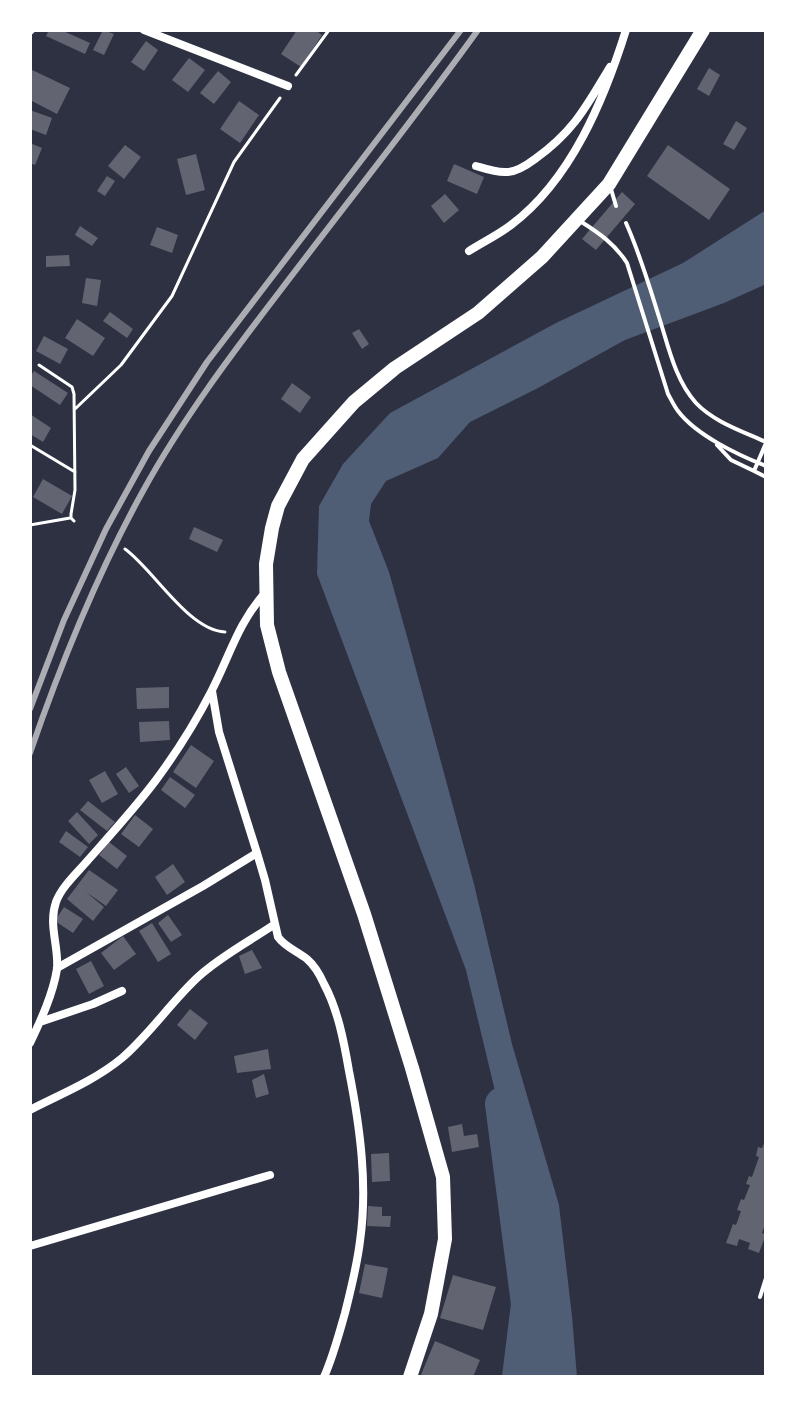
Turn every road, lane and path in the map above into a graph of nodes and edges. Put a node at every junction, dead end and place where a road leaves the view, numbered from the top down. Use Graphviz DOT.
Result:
graph roads {
  1 [pos="144,30"];
  2 [pos="329,30"];
  3 [pos="626,30"];
  4 [pos="703,30"];
  5 [pos="618,53"];
  6 [pos="288,86"];
  7 [pos="476,166"];
  8 [pos="609,184"];
  9 [pos="616,206"];
  10 [pos="577,219"];
  11 [pos="626,223"];
  12 [pos="469,251"];
  13 [pos="39,365"];
  14 [pos="75,409"];
  15 [pos="713,440"];
  16 [pos="766,443"];
  17 [pos="30,445"];
  18 [pos="757,462"];
  19 [pos="766,466"];
  20 [pos="754,471"];
  21 [pos="75,472"];
  22 [pos="766,477"];
  23 [pos="30,525"];
  24 [pos="125,549"];
  25 [pos="267,590"];
  26 [pos="216,631"];
  27 [pos="212,691"];
  28 [pos="257,853"];
  29 [pos="275,924"];
  30 [pos="57,968"];
  31 [pos="122,991"];
  32 [pos="40,1022"];
  33 [pos="30,1043"];
  34 [pos="30,1110"];
  35 [pos="270,1175"];
  36 [pos="30,1246"];
  37 [pos="766,1278"];
  38 [pos="760,1297"];
  39 [pos="324,1377"];
  40 [pos="410,1377"];
  1 -- 6 [label="street"];
  2 -- 6 [label="path"];
  3 -- 5 [label="street"];
  4 -- 8 [label="main road"];
  5 -- 7 [label="street"];
  5 -- 12 [label="street"];
  6 -- 14 [label="path"];
  8 -- 9 [label="lane"];
  8 -- 10 [label="main road"];
  10 -- 15 [label="lane"];
  10 -- 25 [label="main road"];
  11 -- 16 [label="lane"];
  13 -- 14 [label="path"];
  14 -- 21 [label="path"];
  15 -- 18 [label="lane"];
  15 -- 20 [label="lane"];
  16 -- 18 [label="lane"];
  17 -- 21 [label="path"];
  18 -- 19 [label="lane"];
  18 -- 20 [label="lane"];
  20 -- 22 [label="lane"];
  21 -- 23 [label="path"];
  24 -- 26 [label="path"];
  25 -- 27 [label="street"];
  25 -- 40 [label="main road"];
  27 -- 28 [label="street"];
  27 -- 30 [label="street"];
  28 -- 29 [label="street"];
  28 -- 30 [label="street"];
  29 -- 34 [label="street"];
  29 -- 39 [label="street"];
  30 -- 32 [label="street"];
  31 -- 32 [label="street"];
  32 -- 33 [label="street"];
  35 -- 36 [label="street"];
  37 -- 38 [label="lane"];
}
